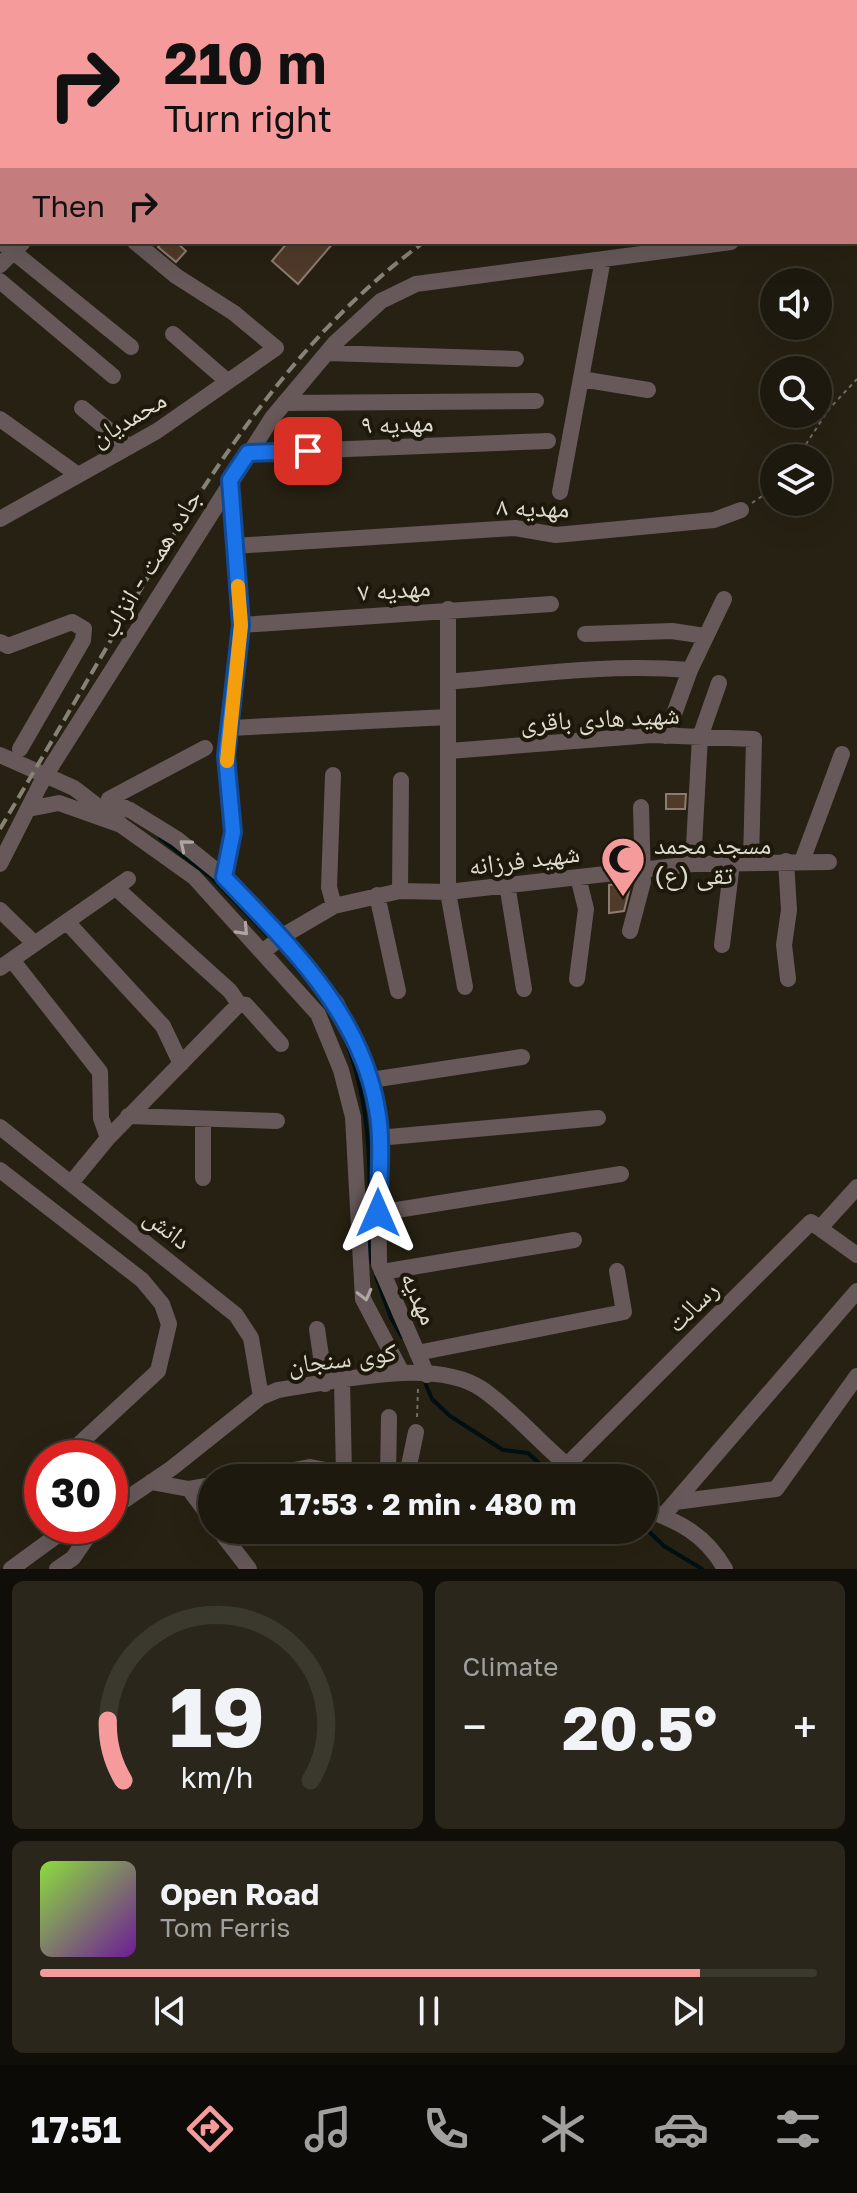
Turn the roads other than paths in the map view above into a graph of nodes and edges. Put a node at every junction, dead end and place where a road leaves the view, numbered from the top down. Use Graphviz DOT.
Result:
graph roads {
  1 [pos="142,244"];
  2 [pos="716,244"];
  3 [pos="12,245"];
  4 [pos="603,259"];
  5 [pos="0,265"];
  6 [pos="0,281"];
  7 [pos="173,334"];
  8 [pos="131,347"];
  9 [pos="327,353"];
  10 [pos="516,359"];
  11 [pos="113,376"];
  12 [pos="581,379"];
  13 [pos="227,381"];
  14 [pos="648,390"];
  15 [pos="536,401"];
  16 [pos="284,403"];
  17 [pos="82,408"];
  18 [pos="0,419"];
  19 [pos="548,441"];
  20 [pos="129,447"];
  21 [pos="248,453"];
  22 [pos="78,475"];
  23 [pos="230,480"];
  24 [pos="560,492"];
  25 [pos="741,510"];
  26 [pos="3,513"];
  27 [pos="234,546"];
  28 [pos="724,599"];
  29 [pos="551,604"];
  30 [pos="448,609"];
  31 [pos="241,625"];
  32 [pos="585,634"];
  33 [pos="705,636"];
  34 [pos="0,642"];
  35 [pos="690,670"];
  36 [pos="448,682"];
  37 [pos="719,683"];
  38 [pos="448,717"];
  39 [pos="230,728"];
  40 [pos="666,736"];
  41 [pos="700,737"];
  42 [pos="205,748"];
  43 [pos="20,749"];
  44 [pos="449,751"];
  45 [pos="842,754"];
  46 [pos="0,755"];
  47 [pos="333,775"];
  48 [pos="401,780"];
  49 [pos="641,807"];
  50 [pos="28,809"];
  51 [pos="124,816"];
  52 [pos="794,861"];
  53 [pos="751,862"];
  54 [pos="829,862"];
  55 [pos="732,863"];
  56 [pos="0,864"];
  57 [pos="693,864"];
  58 [pos="642,869"];
  59 [pos="224,877"];
  60 [pos="578,877"];
  61 [pos="507,884"];
  62 [pos="400,891"];
  63 [pos="448,892"];
  64 [pos="377,895"];
  65 [pos="334,906"];
  66 [pos="0,910"];
  67 [pos="67,922"];
  68 [pos="630,931"];
  69 [pos="281,937"];
  70 [pos="35,944"];
  71 [pos="722,945"];
  72 [pos="263,952"];
  73 [pos="6,964"];
  74 [pos="577,979"];
  75 [pos="788,979"];
  76 [pos="465,987"];
  77 [pos="524,989"];
  78 [pos="398,991"];
  79 [pos="239,1004"];
  80 [pos="281,1044"];
  81 [pos="522,1057"];
  82 [pos="181,1064"];
  83 [pos="371,1080"];
  84 [pos="128,1116"];
  85 [pos="598,1118"];
  86 [pos="203,1119"];
  87 [pos="277,1121"];
  88 [pos="0,1127"];
  89 [pos="108,1138"];
  90 [pos="378,1138"];
  91 [pos="0,1170"];
  92 [pos="621,1174"];
  93 [pos="203,1178"];
  94 [pos="71,1183"];
  95 [pos="857,1187"];
  96 [pos="378,1213"];
  97 [pos="820,1228"];
  98 [pos="574,1240"];
  99 [pos="857,1255"];
  100 [pos="617,1271"];
  101 [pos="382,1272"];
  102 [pos="857,1291"];
  103 [pos="317,1329"];
  104 [pos="417,1353"];
  105 [pos="419,1374"];
  106 [pos="857,1376"];
  107 [pos="342,1381"];
  108 [pos="325,1384"];
  109 [pos="261,1397"];
  110 [pos="389,1417"];
  111 [pos="416,1432"];
  112 [pos="83,1440"];
  113 [pos="344,1464"];
  114 [pos="388,1464"];
  115 [pos="409,1464"];
  116 [pos="566,1464"];
  117 [pos="568,1464"];
  118 [pos="151,1482"];
  119 [pos="198,1487"];
  120 [pos="189,1489"];
  121 [pos="128,1498"];
  122 [pos="198,1501"];
  123 [pos="675,1502"];
  124 [pos="658,1514"];
  125 [pos="663,1516"];
  126 [pos="45,1544"];
  127 [pos="83,1544"];
  128 [pos="230,1544"];
  129 [pos="11,1569"];
  130 [pos="57,1569"];
  131 [pos="249,1569"];
  132 [pos="725,1569"];
  1 -- 13 [label="street, محمدیان"];
  2 -- 4 [label="street, جاده همت - انزاب"];
  3 -- 5 [label="street"];
  3 -- 8 [label="street"];
  4 -- 9 [label="street, جاده همت - انزاب"];
  4 -- 12 [label="street"];
  6 -- 11 [label="street"];
  7 -- 13 [label="street"];
  9 -- 10 [label="street"];
  9 -- 16 [label="street, جاده همت - انزاب"];
  12 -- 14 [label="street"];
  12 -- 24 [label="street"];
  13 -- 20 [label="street, محمدیان"];
  15 -- 16 [label="street"];
  16 -- 21 [label="street, جاده همت - انزاب"];
  17 -- 20 [label="street"];
  18 -- 22 [label="street"];
  19 -- 21 [label="street, مهدیه ۹"];
  20 -- 22 [label="street, محمدیان"];
  21 -- 23 [label="street, جاده همت - انزاب"];
  22 -- 26 [label="street, محمدیان"];
  23 -- 27 [label="street"];
  23 -- 50 [label="street, جاده همت - انزاب, bridge"];
  25 -- 27 [label="street, مهدیه ۸"];
  27 -- 31 [label="street"];
  28 -- 33 [label="street"];
  29 -- 30 [label="street, مهدیه ۷"];
  30 -- 31 [label="street, مهدیه ۷"];
  30 -- 36 [label="street"];
  31 -- 39 [label="street"];
  32 -- 33 [label="street"];
  33 -- 35 [label="street"];
  34 -- 43 [label="street"];
  35 -- 36 [label="street"];
  35 -- 40 [label="street"];
  36 -- 38 [label="street"];
  37 -- 41 [label="street"];
  38 -- 39 [label="street"];
  38 -- 44 [label="street"];
  39 -- 59 [label="street"];
  40 -- 41 [label="street, شهید هادی باقری"];
  40 -- 44 [label="street, شهید هادی باقری"];
  41 -- 53 [label="street, شهید هادی باقری"];
  41 -- 57 [label="street"];
  42 -- 51 [label="street"];
  44 -- 63 [label="street"];
  45 -- 52 [label="street"];
  46 -- 51 [label="street"];
  47 -- 65 [label="street"];
  48 -- 62 [label="street"];
  49 -- 58 [label="street"];
  50 -- 51 [label="street"];
  50 -- 56 [label="street"];
  59 -- 51 [label="street, مهدیه, one-way"];
  51 -- 72 [label="street, one-way"];
  52 -- 53 [label="street, شهید فرزانه"];
  52 -- 54 [label="street, شهید فرزانه"];
  52 -- 75 [label="street"];
  53 -- 55 [label="street, شهید فرزانه"];
  55 -- 57 [label="street, شهید فرزانه"];
  55 -- 71 [label="street"];
  57 -- 58 [label="street, شهید فرزانه"];
  58 -- 60 [label="street, شهید فرزانه"];
  58 -- 68 [label="street"];
  59 -- 69 [label="street, مهدیه"];
  60 -- 61 [label="street, شهید فرزانه"];
  60 -- 74 [label="street"];
  61 -- 63 [label="street, شهید فرزانه"];
  61 -- 77 [label="street"];
  62 -- 63 [label="street, شهید فرزانه"];
  62 -- 64 [label="street, شهید فرزانه"];
  63 -- 76 [label="street"];
  64 -- 65 [label="street, شهید فرزانه"];
  64 -- 78 [label="street"];
  65 -- 69 [label="street, شهید فرزانه"];
  66 -- 70 [label="street"];
  67 -- 70 [label="street"];
  67 -- 79 [label="street"];
  67 -- 82 [label="street"];
  69 -- 72 [label="street, شهید فرزانه"];
  69 -- 83 [label="street, مهدیه"];
  70 -- 73 [label="street"];
  72 -- 105 [label="street, one-way"];
  73 -- 89 [label="street"];
  79 -- 80 [label="street"];
  79 -- 82 [label="street"];
  81 -- 83 [label="street"];
  82 -- 84 [label="street"];
  83 -- 90 [label="street, مهدیه"];
  84 -- 86 [label="street"];
  84 -- 89 [label="street"];
  85 -- 90 [label="street"];
  86 -- 87 [label="street"];
  86 -- 93 [label="street"];
  88 -- 94 [label="street, دانش"];
  89 -- 94 [label="street"];
  90 -- 96 [label="street, مهدیه"];
  91 -- 112 [label="street"];
  92 -- 96 [label="street"];
  94 -- 109 [label="street, دانش"];
  95 -- 97 [label="street"];
  96 -- 101 [label="street, مهدیه"];
  97 -- 99 [label="street"];
  97 -- 117 [label="street, رسالت"];
  98 -- 101 [label="street"];
  100 -- 104 [label="street"];
  101 -- 104 [label="street, مهدیه"];
  102 -- 123 [label="street"];
  103 -- 108 [label="street"];
  104 -- 105 [label="street, مهدیه"];
  105 -- 107 [label="street, کوی سنجان"];
  105 -- 116 [label="street, کوی سنجان"];
  106 -- 123 [label="street"];
  107 -- 108 [label="street, کوی سنجان"];
  107 -- 113 [label="street"];
  108 -- 109 [label="street, کوی سنجان"];
  109 -- 118 [label="street, کوی سنجان"];
  110 -- 114 [label="street"];
  111 -- 115 [label="street"];
  118 -- 120 [label="street"];
  118 -- 121 [label="street, کوی سنجان"];
  119 -- 120 [label="street"];
  120 -- 122 [label="street"];
  123 -- 125 [label="street"];
  124 -- 125 [label="street"];
  125 -- 132 [label="street"];
  126 -- 129 [label="street"];
  127 -- 130 [label="street"];
  128 -- 131 [label="street"];
}
